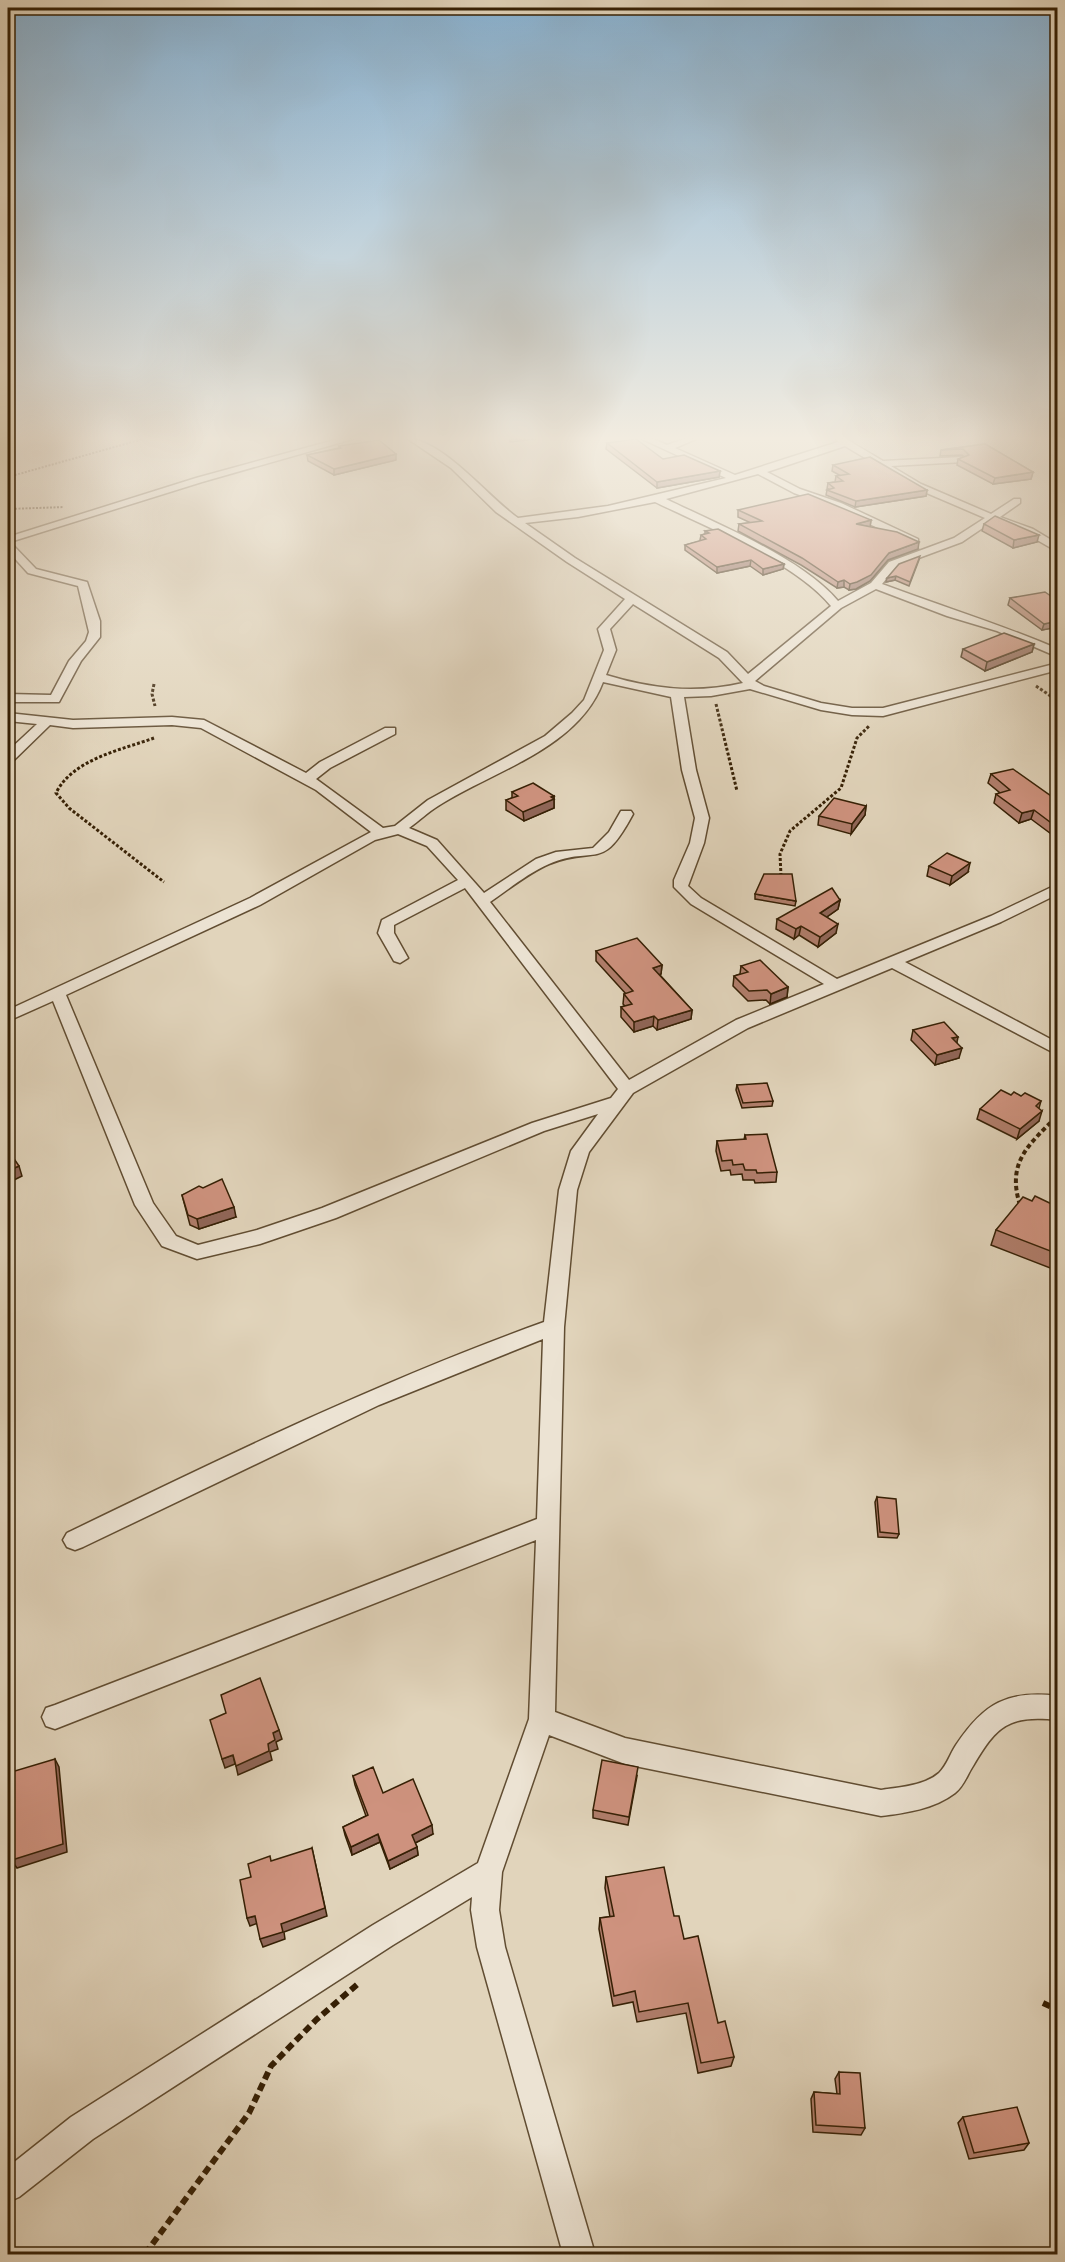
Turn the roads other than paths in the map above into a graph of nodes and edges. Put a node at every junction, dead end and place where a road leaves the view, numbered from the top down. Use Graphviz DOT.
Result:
graph roads {
  1 [pos="8,545"];
  2 [pos="551,545"];
  3 [pos="747,545"];
  4 [pos="923,545"];
  5 [pos="947,545"];
  6 [pos="935,550"];
  7 [pos="875,585"];
  8 [pos="631,599"];
  9 [pos="837,606"];
  10 [pos="1058,654"];
  11 [pos="1058,666"];
  12 [pos="599,677"];
  13 [pos="750,683"];
  14 [pos="677,695"];
  15 [pos="8,698"];
  16 [pos="8,717"];
  17 [pos="46,722"];
  18 [pos="390,731"];
  19 [pos="9,755"];
  20 [pos="307,779"];
  21 [pos="626,814"];
  22 [pos="399,829"];
  23 [pos="381,833"];
  24 [pos="467,881"];
  25 [pos="1058,888"];
  26 [pos="483,900"];
  27 [pos="400,958"];
  28 [pos="891,961"];
  29 [pos="836,985"];
  30 [pos="57,992"];
  31 [pos="8,1016"];
  32 [pos="1058,1050"];
  33 [pos="622,1095"];
  34 [pos="554,1327"];
  35 [pos="546,1526"];
  36 [pos="75,1540"];
  37 [pos="1058,1708"];
  38 [pos="55,1717"];
  39 [pos="542,1719"];
  40 [pos="488,1872"];
  41 [pos="8,2186"];
  42 [pos="579,2254"];
  1 -- 15 [label="street"];
  2 -- 8 [label="street"];
  3 -- 9 [label="street"];
  4 -- 6 [label="street"];
  5 -- 6 [label="street"];
  6 -- 7 [label="street"];
  7 -- 9 [label="street"];
  7 -- 10 [label="street"];
  8 -- 12 [label="street"];
  8 -- 13 [label="street"];
  9 -- 13 [label="street"];
  11 -- 13 [label="street"];
  12 -- 14 [label="street"];
  12 -- 22 [label="street"];
  13 -- 14 [label="street"];
  14 -- 29 [label="street"];
  16 -- 17 [label="street"];
  17 -- 19 [label="street"];
  17 -- 20 [label="street"];
  18 -- 20 [label="street"];
  20 -- 23 [label="street"];
  21 -- 26 [label="street"];
  22 -- 23 [label="street"];
  22 -- 24 [label="street"];
  23 -- 30 [label="street"];
  24 -- 26 [label="street"];
  24 -- 27 [label="street"];
  25 -- 28 [label="street"];
  26 -- 33 [label="street"];
  28 -- 29 [label="street"];
  28 -- 32 [label="street"];
  29 -- 33 [label="street"];
  30 -- 31 [label="street"];
  30 -- 33 [label="street"];
  33 -- 34 [label="street"];
  34 -- 35 [label="street"];
  34 -- 36 [label="street"];
  35 -- 38 [label="street"];
  35 -- 39 [label="street"];
  37 -- 39 [label="street"];
  39 -- 40 [label="street"];
  40 -- 41 [label="street"];
  40 -- 42 [label="street"];
}
